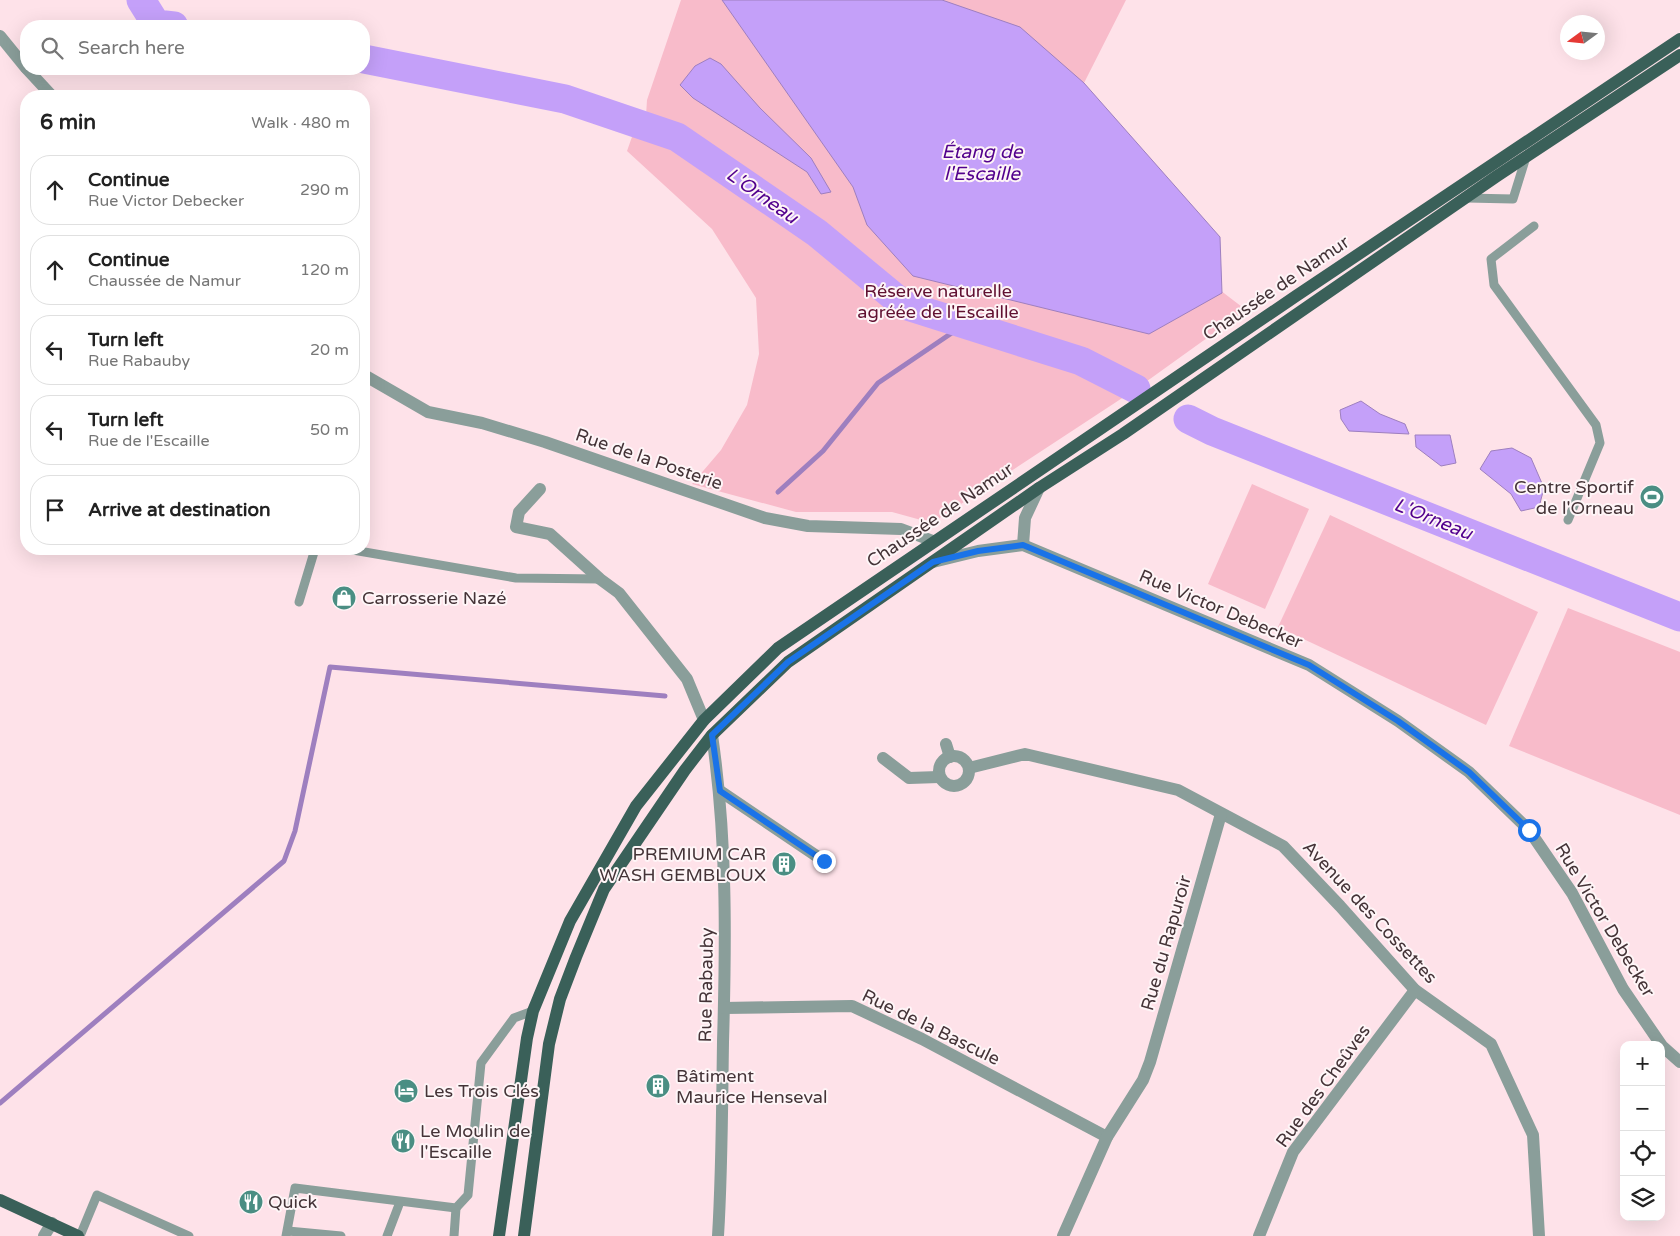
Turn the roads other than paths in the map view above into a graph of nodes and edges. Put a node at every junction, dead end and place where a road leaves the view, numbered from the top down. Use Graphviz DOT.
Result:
graph roads {
  1 [pos="0,36"];
  2 [pos="1680,39"];
  3 [pos="1680,55"];
  4 [pos="20,61"];
  5 [pos="32,75"];
  6 [pos="46,90"];
  7 [pos="1526,157"];
  8 [pos="1467,198"];
  9 [pos="1534,226"];
  10 [pos="370,378"];
  11 [pos="1039,488"];
  12 [pos="540,489"];
  13 [pos="1568,520"];
  14 [pos="933,541"];
  15 [pos="1023,545"];
  16 [pos="370,553"];
  17 [pos="313,555"];
  18 [pos="933,562"];
  19 [pos="600,580"];
  20 [pos="299,602"];
  21 [pos="704,720"];
  22 [pos="712,735"];
  23 [pos="946,744"];
  24 [pos="950,757"];
  25 [pos="883,758"];
  26 [pos="969,768"];
  27 [pos="939,777"];
  28 [pos="720,791"];
  29 [pos="1221,814"];
  30 [pos="824,861"];
  31 [pos="1414,990"];
  32 [pos="724,1008"];
  33 [pos="534,1011"];
  34 [pos="1680,1062"];
  35 [pos="1108,1137"];
  36 [pos="0,1200"];
  37 [pos="400,1202"];
  38 [pos="456,1208"];
  39 [pos="52,1223"];
  40 [pos="287,1234"];
  41 [pos="44,1236"];
  42 [pos="79,1236"];
  43 [pos="189,1236"];
  44 [pos="341,1236"];
  45 [pos="387,1236"];
  46 [pos="454,1236"];
  47 [pos="499,1236"];
  48 [pos="524,1236"];
  49 [pos="718,1236"];
  50 [pos="1063,1236"];
  51 [pos="1259,1236"];
  52 [pos="1539,1236"];
  1 -- 4 [label="street"];
  2 -- 14 [label="main road, Chaussée de Namur"];
  3 -- 7 [label="main road, Chaussée de Namur"];
  5 -- 6 [label="street"];
  7 -- 8 [label="main road, Chaussée de Namur"];
  7 -- 8 [label="lane"];
  8 -- 11 [label="main road, Chaussée de Namur"];
  9 -- 13 [label="lane"];
  10 -- 14 [label="street, Rue de la Posterie"];
  11 -- 15 [label="street"];
  11 -- 18 [label="main road, Chaussée de Namur"];
  12 -- 19 [label="street"];
  14 -- 21 [label="main road, Chaussée de Namur"];
  15 -- 18 [label="street"];
  15 -- 34 [label="street, Rue Victor Debecker"];
  16 -- 19 [label="lane"];
  17 -- 20 [label="lane"];
  18 -- 22 [label="main road, Chaussée de Namur"];
  19 -- 21 [label="street"];
  21 -- 33 [label="main road, Chaussée de Namur"];
  22 -- 28 [label="street, Rue Rabauby"];
  22 -- 48 [label="main road, Chaussée de Namur"];
  23 -- 24 [label="street"];
  24 -- 26 [label="street"];
  24 -- 27 [label="street"];
  25 -- 27 [label="street"];
  26 -- 27 [label="street"];
  26 -- 29 [label="street, Avenue des Cossettes"];
  28 -- 30 [label="street"];
  28 -- 32 [label="street, Rue Rabauby"];
  29 -- 31 [label="street, Avenue des Cossettes"];
  29 -- 35 [label="street, Rue du Rapuroir"];
  31 -- 51 [label="street, Rue des Cheûves"];
  31 -- 52 [label="street, Avenue des Cossettes"];
  32 -- 35 [label="street, Rue de la Bascule"];
  32 -- 49 [label="street, Rue Rabauby"];
  33 -- 38 [label="lane"];
  33 -- 47 [label="main road, Chaussée de Namur"];
  35 -- 50 [label="street, Rue du Rapuroir"];
  36 -- 39 [label="main road"];
  37 -- 38 [label="lane"];
  37 -- 40 [label="lane"];
  37 -- 45 [label="lane"];
  38 -- 46 [label="lane"];
  39 -- 41 [label="street"];
  39 -- 42 [label="main road"];
  40 -- 44 [label="lane"];
  42 -- 43 [label="lane"];
}
